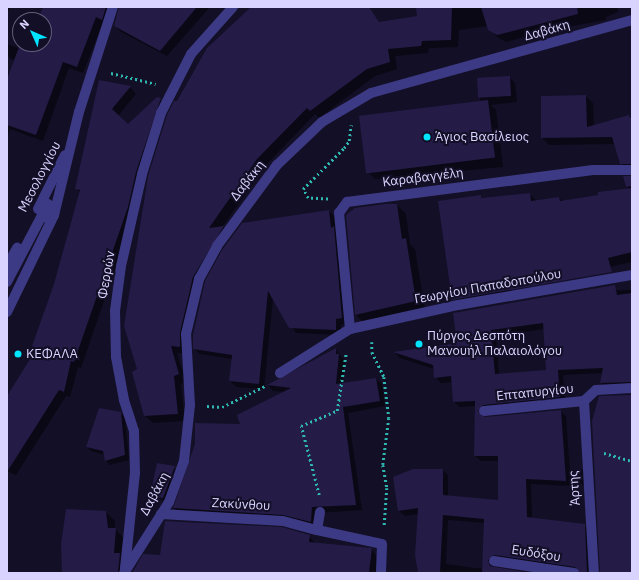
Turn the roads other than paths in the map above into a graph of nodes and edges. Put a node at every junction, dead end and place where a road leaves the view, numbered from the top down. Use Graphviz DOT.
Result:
graph roads {
  1 [pos="113,7"];
  2 [pos="233,7"];
  3 [pos="632,20"];
  4 [pos="72,141"];
  5 [pos="632,170"];
  6 [pos="7,266"];
  7 [pos="632,274"];
  8 [pos="7,282"];
  9 [pos="7,296"];
  10 [pos="7,312"];
  11 [pos="350,329"];
  12 [pos="280,373"];
  13 [pos="632,388"];
  14 [pos="584,401"];
  15 [pos="484,411"];
  16 [pos="320,512"];
  17 [pos="161,514"];
  18 [pos="317,530"];
  19 [pos="494,561"];
  20 [pos="124,573"];
  21 [pos="381,573"];
  22 [pos="574,573"];
  23 [pos="594,573"];
  1 -- 4 [label="street, Μεσολογγίου"];
  2 -- 20 [label="street, Φερρών"];
  3 -- 17 [label="street, Δαβάκη"];
  4 -- 6 [label="street, Μεσολογγίου"];
  4 -- 10 [label="street, Μεσολογγίου"];
  5 -- 11 [label="street, Καραβαγγέλη"];
  7 -- 11 [label="street, Γεωργίου Παπαδοπούλου"];
  8 -- 9 [label="street"];
  11 -- 12 [label="street, Γεωργίου Παπαδοπούλου"];
  13 -- 14 [label="street, Επταπυργίου"];
  14 -- 15 [label="street, Επταπυργίου"];
  14 -- 23 [label="street, Άρτης"];
  16 -- 18 [label="street"];
  17 -- 18 [label="street, Ζακύνθου"];
  17 -- 20 [label="street, Δαβάκη"];
  18 -- 21 [label="street, Ζακύνθου"];
  19 -- 22 [label="street, Ευδόξου"];
}
